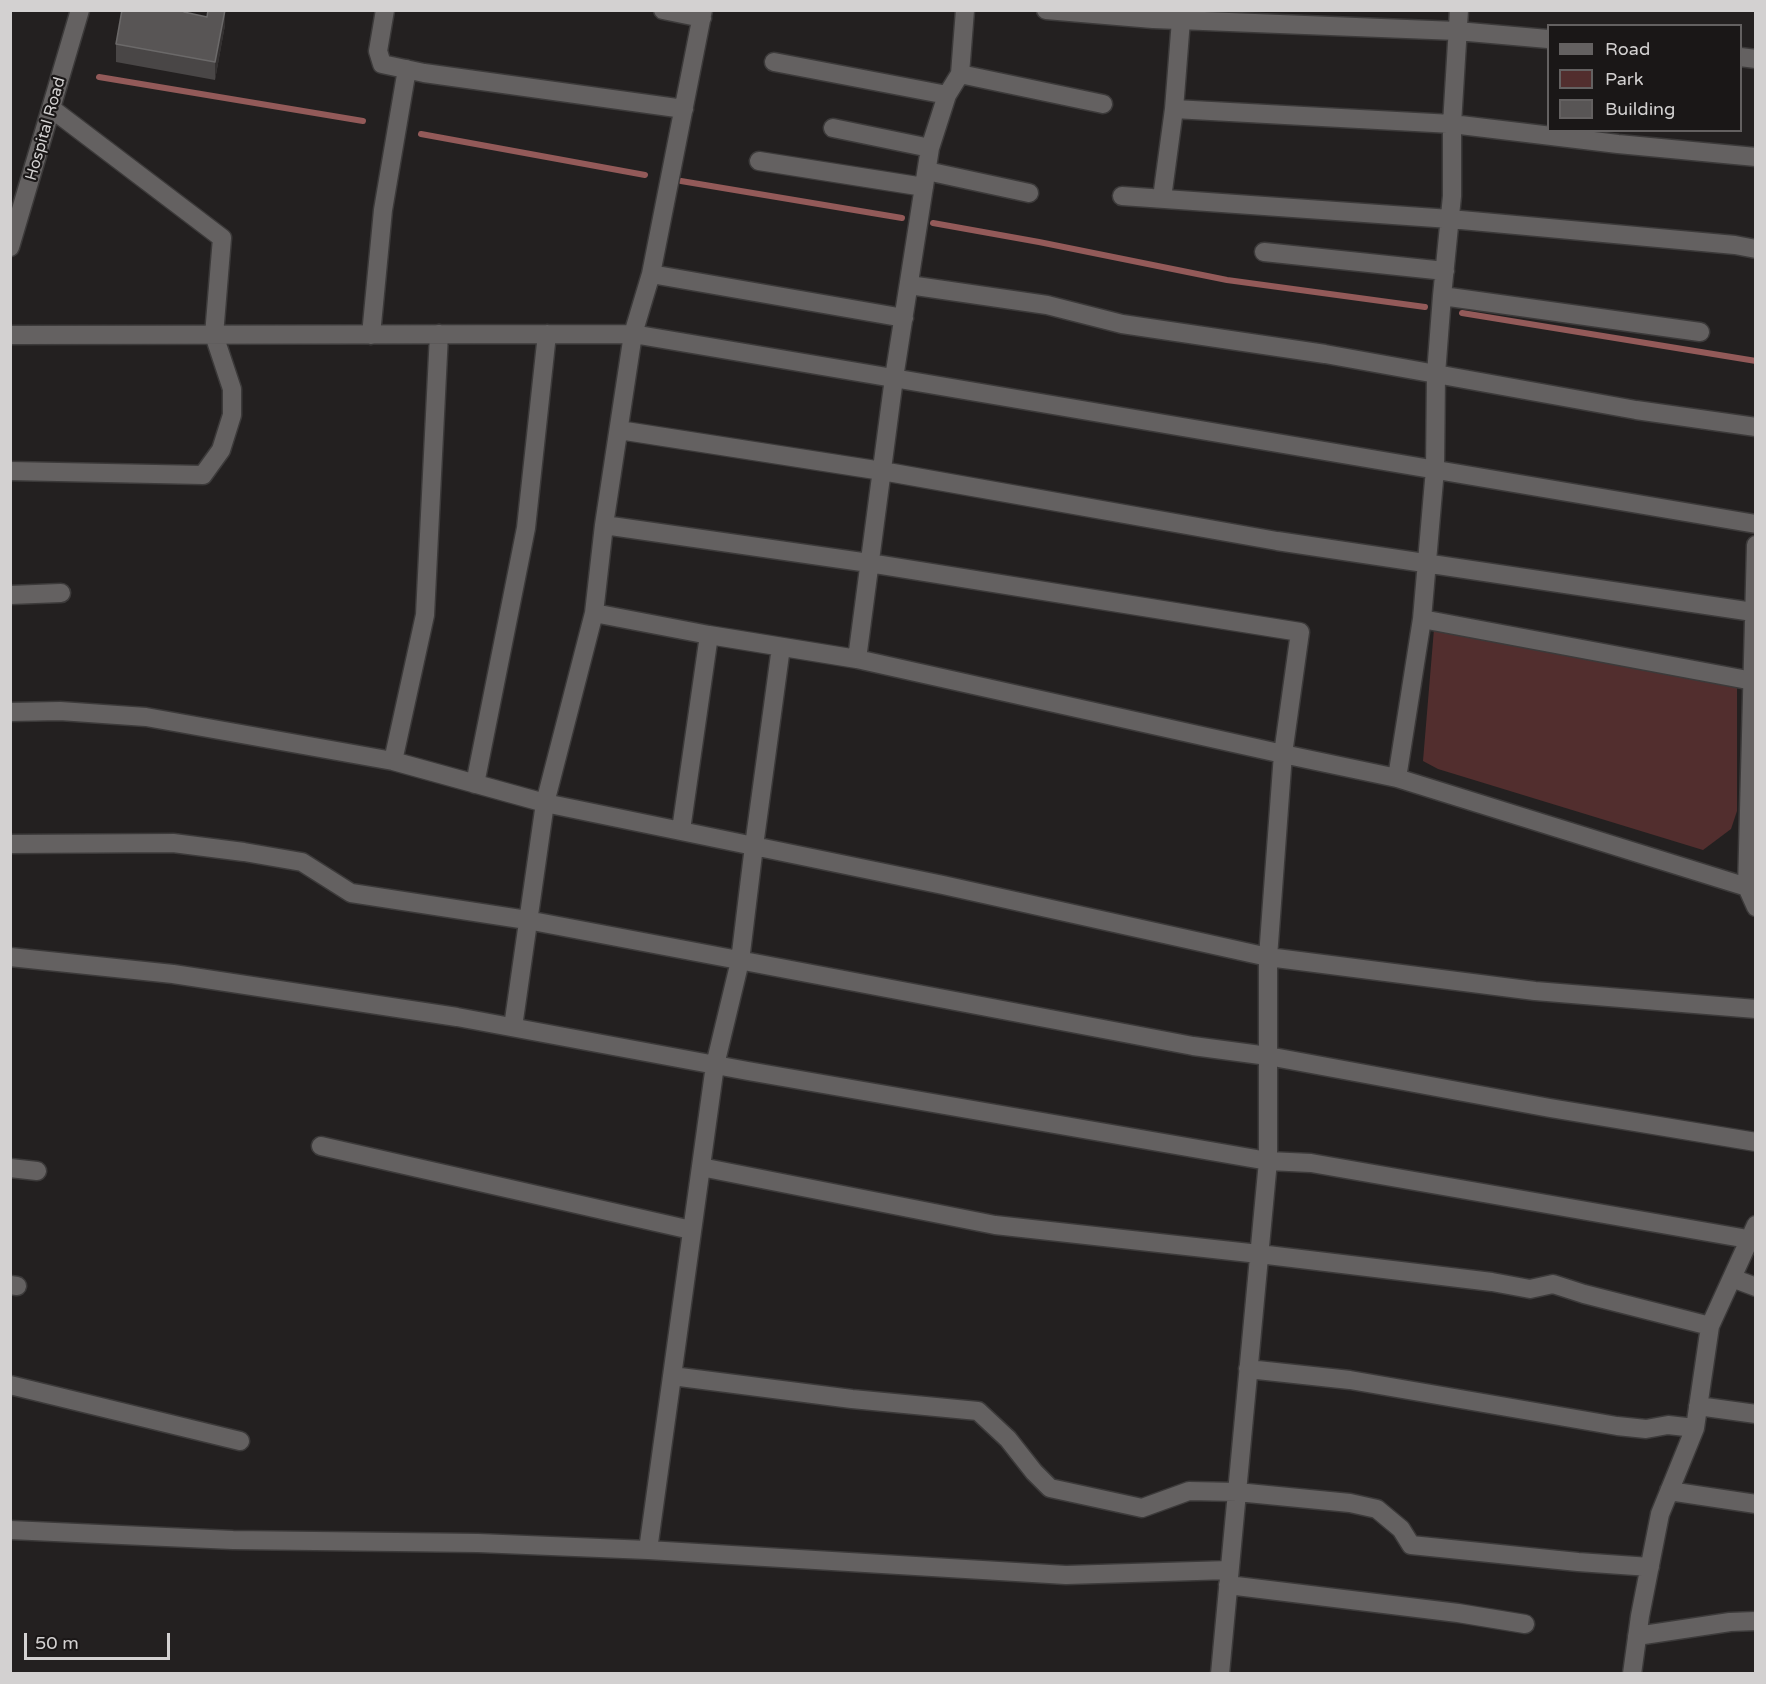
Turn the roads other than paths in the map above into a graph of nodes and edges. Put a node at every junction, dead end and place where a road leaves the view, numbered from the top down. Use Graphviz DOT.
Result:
graph roads {
  1 [pos="80,10"];
  2 [pos="385,10"];
  3 [pos="663,10"];
  4 [pos="965,10"];
  5 [pos="1046,10"];
  6 [pos="1459,10"];
  7 [pos="1103,13"];
  8 [pos="702,14"];
  9 [pos="1154,15"];
  10 [pos="1181,20"];
  11 [pos="1457,31"];
  12 [pos="1547,39"];
  13 [pos="774,62"];
  14 [pos="407,69"];
  15 [pos="960,74"];
  16 [pos="947,94"];
  17 [pos="1103,104"];
  18 [pos="52,109"];
  19 [pos="684,109"];
  20 [pos="1174,109"];
  21 [pos="1452,124"];
  22 [pos="833,128"];
  23 [pos="930,148"];
  24 [pos="1755,157"];
  25 [pos="759,161"];
  26 [pos="925,179"];
  27 [pos="1029,193"];
  28 [pos="1122,196"];
  29 [pos="1162,198"];
  30 [pos="1450,219"];
  31 [pos="10,247"];
  32 [pos="1755,249"];
  33 [pos="1264,252"];
  34 [pos="1445,271"];
  35 [pos="651,274"];
  36 [pos="909,285"];
  37 [pos="1442,296"];
  38 [pos="904,318"];
  39 [pos="1700,332"];
  40 [pos="438,334"];
  41 [pos="547,334"];
  42 [pos="633,334"];
  43 [pos="10,335"];
  44 [pos="214,335"];
  45 [pos="371,335"];
  46 [pos="1436,374"];
  47 [pos="894,378"];
  48 [pos="1755,427"];
  49 [pos="619,430"];
  50 [pos="1435,470"];
  51 [pos="10,471"];
  52 [pos="882,471"];
  53 [pos="1755,524"];
  54 [pos="604,525"];
  55 [pos="1755,545"];
  56 [pos="1426,562"];
  57 [pos="869,563"];
  58 [pos="61,593"];
  59 [pos="10,594"];
  60 [pos="1753,612"];
  61 [pos="594,613"];
  62 [pos="1422,619"];
  63 [pos="709,635"];
  64 [pos="782,647"];
  65 [pos="857,658"];
  66 [pos="1753,681"];
  67 [pos="10,712"];
  68 [pos="1283,754"];
  69 [pos="393,761"];
  70 [pos="1397,778"];
  71 [pos="475,784"];
  72 [pos="545,803"];
  73 [pos="1752,818"];
  74 [pos="681,830"];
  75 [pos="10,844"];
  76 [pos="754,846"];
  77 [pos="1747,887"];
  78 [pos="1755,907"];
  79 [pos="527,920"];
  80 [pos="10,957"];
  81 [pos="1268,957"];
  82 [pos="740,961"];
  83 [pos="1755,1009"];
  84 [pos="513,1027"];
  85 [pos="1268,1056"];
  86 [pos="715,1065"];
  87 [pos="1755,1142"];
  88 [pos="321,1146"];
  89 [pos="1268,1161"];
  90 [pos="701,1167"];
  91 [pos="10,1168"];
  92 [pos="37,1171"];
  93 [pos="1755,1225"];
  94 [pos="692,1230"];
  95 [pos="1748,1244"];
  96 [pos="1260,1254"];
  97 [pos="1732,1278"];
  98 [pos="1755,1287"];
  99 [pos="1710,1326"];
  100 [pos="1248,1369"];
  101 [pos="672,1376"];
  102 [pos="10,1385"];
  103 [pos="1698,1406"];
  104 [pos="1755,1414"];
  105 [pos="1695,1428"];
  106 [pos="240,1441"];
  107 [pos="1669,1491"];
  108 [pos="1237,1492"];
  109 [pos="1755,1504"];
  110 [pos="10,1530"];
  111 [pos="648,1550"];
  112 [pos="1650,1567"];
  113 [pos="1229,1578"];
  114 [pos="1755,1621"];
  115 [pos="1526,1624"];
  116 [pos="1637,1636"];
  117 [pos="1220,1674"];
  118 [pos="1632,1674"];
  1 -- 18 [label="street, Hospital Road"];
  2 -- 14 [label="street"];
  3 -- 8 [label="street"];
  4 -- 15 [label="street"];
  5 -- 7 [label="street"];
  6 -- 11 [label="street"];
  7 -- 9 [label="street"];
  8 -- 19 [label="street"];
  9 -- 10 [label="street"];
  10 -- 11 [label="street"];
  10 -- 20 [label="street"];
  11 -- 12 [label="street"];
  11 -- 21 [label="street"];
  13 -- 16 [label="street"];
  14 -- 19 [label="street"];
  14 -- 45 [label="street"];
  15 -- 16 [label="street"];
  15 -- 17 [label="street"];
  16 -- 23 [label="street"];
  18 -- 31 [label="street, Hospital Road"];
  18 -- 44 [label="street"];
  19 -- 35 [label="street"];
  20 -- 21 [label="street"];
  20 -- 29 [label="street"];
  21 -- 24 [label="street"];
  21 -- 30 [label="street"];
  22 -- 23 [label="street"];
  23 -- 26 [label="street"];
  25 -- 26 [label="street"];
  26 -- 27 [label="street"];
  26 -- 36 [label="street"];
  28 -- 29 [label="street"];
  29 -- 30 [label="street"];
  30 -- 32 [label="street"];
  30 -- 34 [label="street"];
  33 -- 34 [label="street"];
  34 -- 37 [label="street"];
  35 -- 38 [label="street"];
  35 -- 42 [label="street"];
  36 -- 38 [label="street"];
  36 -- 46 [label="street"];
  37 -- 39 [label="street"];
  37 -- 46 [label="street"];
  38 -- 47 [label="street"];
  40 -- 41 [label="street"];
  40 -- 45 [label="street"];
  40 -- 69 [label="street"];
  41 -- 42 [label="street"];
  41 -- 71 [label="street"];
  42 -- 47 [label="street"];
  42 -- 49 [label="street"];
  43 -- 44 [label="street"];
  44 -- 45 [label="street"];
  44 -- 51 [label="street"];
  46 -- 48 [label="street"];
  46 -- 50 [label="street"];
  47 -- 50 [label="street"];
  47 -- 52 [label="street"];
  49 -- 52 [label="street"];
  49 -- 54 [label="street"];
  50 -- 53 [label="street"];
  50 -- 56 [label="street"];
  52 -- 56 [label="street"];
  52 -- 57 [label="street"];
  54 -- 57 [label="street"];
  54 -- 61 [label="street"];
  55 -- 60 [label="street"];
  56 -- 60 [label="street"];
  56 -- 62 [label="street"];
  57 -- 65 [label="street"];
  57 -- 68 [label="street"];
  58 -- 59 [label="street"];
  60 -- 66 [label="street"];
  61 -- 63 [label="street"];
  61 -- 72 [label="street"];
  62 -- 66 [label="street"];
  62 -- 70 [label="street"];
  63 -- 64 [label="street"];
  63 -- 74 [label="street"];
  64 -- 65 [label="street"];
  64 -- 76 [label="street"];
  65 -- 68 [label="street"];
  66 -- 73 [label="street"];
  67 -- 69 [label="street"];
  68 -- 70 [label="street"];
  68 -- 81 [label="street"];
  69 -- 71 [label="street"];
  70 -- 77 [label="street"];
  71 -- 72 [label="street"];
  72 -- 74 [label="street"];
  72 -- 79 [label="street"];
  73 -- 77 [label="street"];
  74 -- 76 [label="street"];
  75 -- 79 [label="street"];
  76 -- 81 [label="street"];
  76 -- 82 [label="street"];
  77 -- 78 [label="street"];
  79 -- 82 [label="street"];
  79 -- 84 [label="street"];
  80 -- 84 [label="street"];
  81 -- 83 [label="street"];
  81 -- 85 [label="street"];
  82 -- 85 [label="street"];
  82 -- 86 [label="street"];
  84 -- 86 [label="street"];
  85 -- 87 [label="street"];
  85 -- 89 [label="street"];
  86 -- 89 [label="street"];
  86 -- 90 [label="street"];
  88 -- 94 [label="street"];
  89 -- 95 [label="street"];
  89 -- 96 [label="street"];
  90 -- 94 [label="street"];
  90 -- 96 [label="street"];
  91 -- 92 [label="street"];
  93 -- 95 [label="street"];
  94 -- 101 [label="street"];
  95 -- 97 [label="street"];
  96 -- 99 [label="street"];
  96 -- 100 [label="street"];
  97 -- 98 [label="street"];
  97 -- 99 [label="street"];
  99 -- 103 [label="street"];
  100 -- 105 [label="street"];
  100 -- 108 [label="street"];
  101 -- 108 [label="street"];
  101 -- 111 [label="street"];
  102 -- 106 [label="street"];
  103 -- 104 [label="street"];
  103 -- 105 [label="street"];
  105 -- 107 [label="street"];
  107 -- 109 [label="street"];
  107 -- 112 [label="street"];
  108 -- 112 [label="street"];
  108 -- 113 [label="street"];
  110 -- 111 [label="street"];
  111 -- 113 [label="street"];
  112 -- 116 [label="street"];
  113 -- 115 [label="street"];
  113 -- 117 [label="street"];
  114 -- 116 [label="street"];
  116 -- 118 [label="street"];
}
